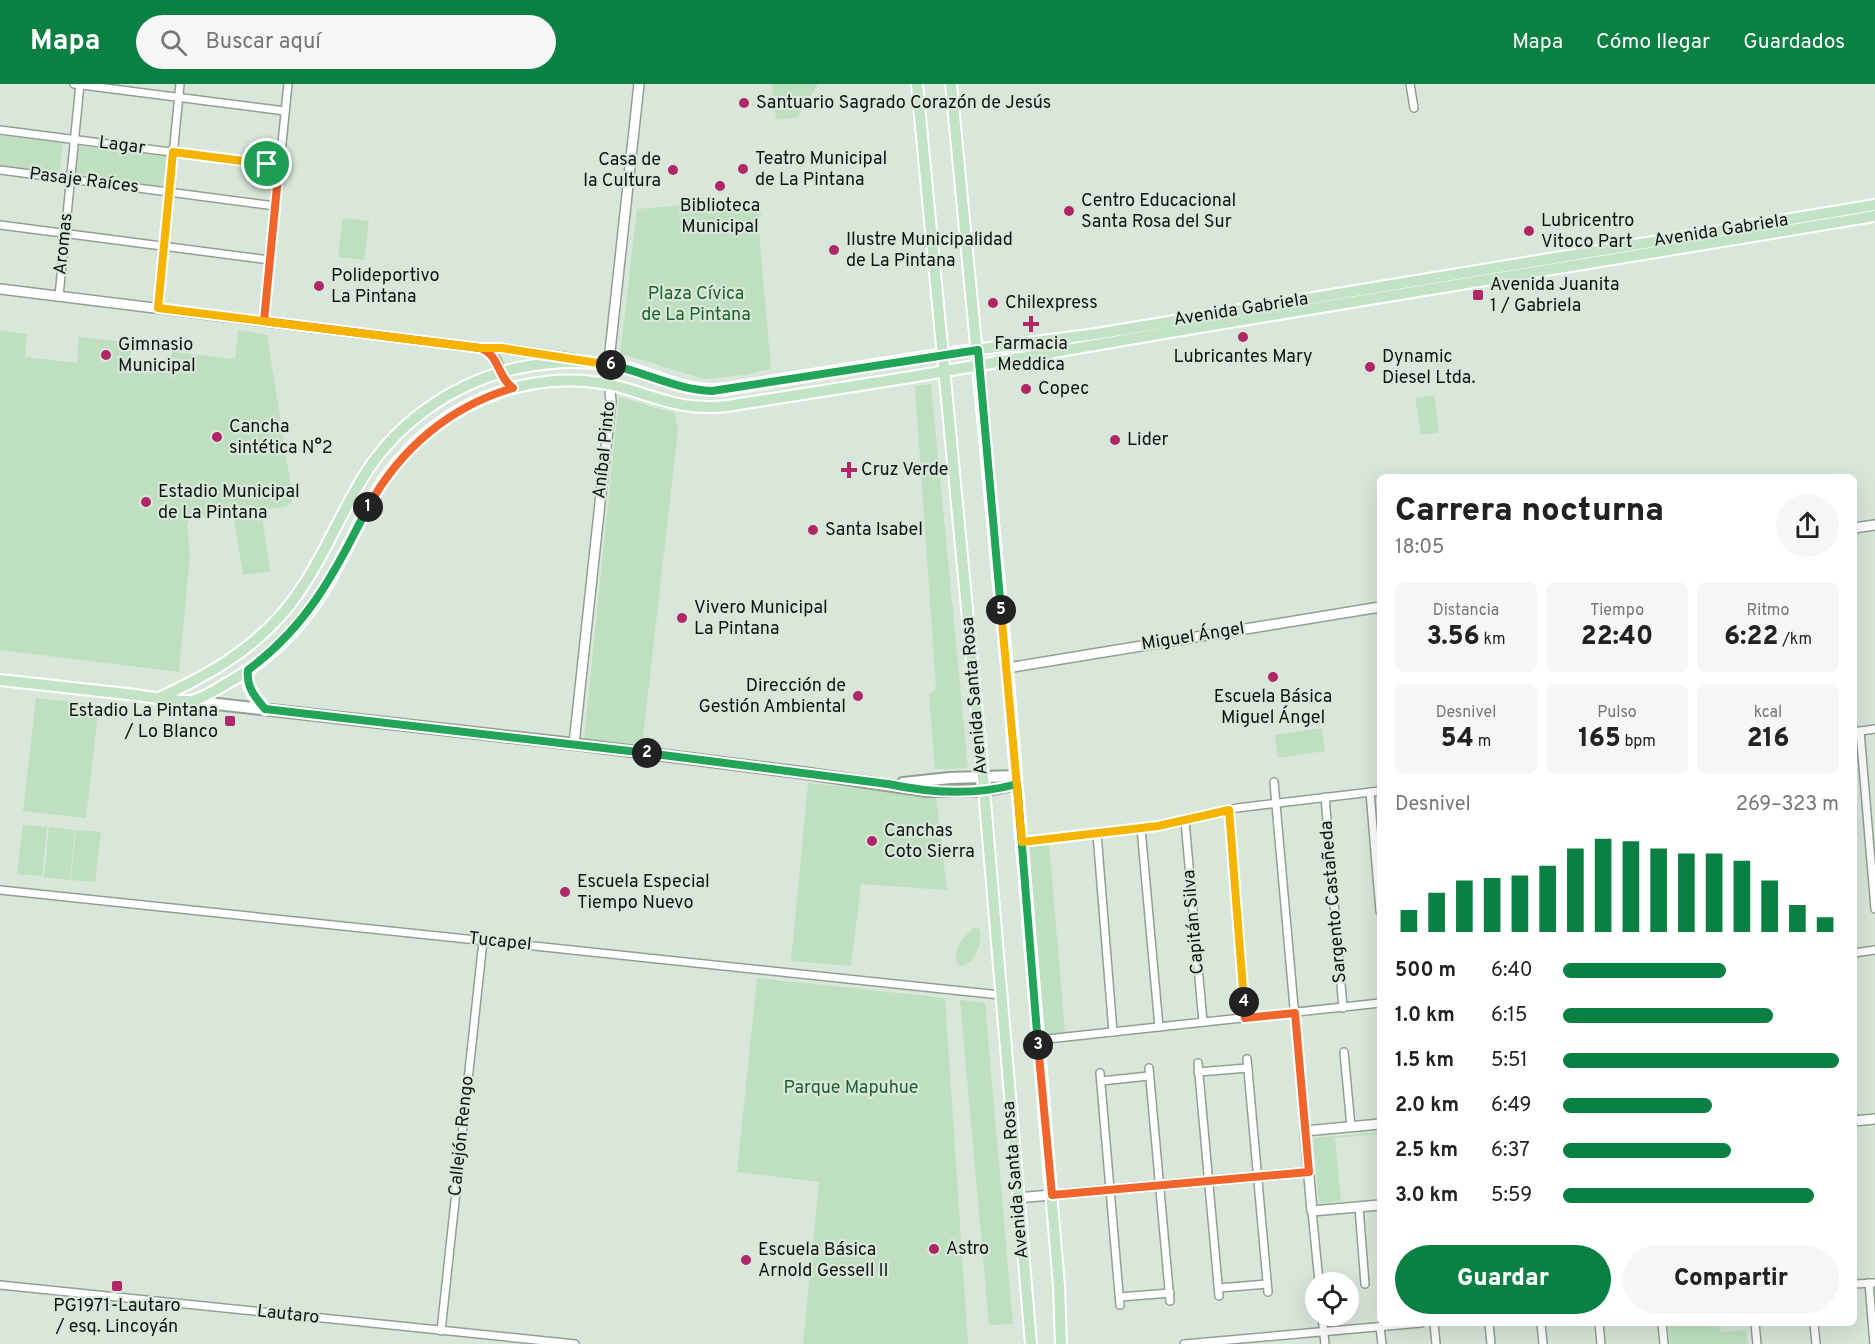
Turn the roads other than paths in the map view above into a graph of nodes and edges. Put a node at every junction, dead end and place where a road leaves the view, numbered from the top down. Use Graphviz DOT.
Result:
graph roads {
  1 [pos="74,84"];
  2 [pos="80,84"];
  3 [pos="180,84"];
  4 [pos="288,84"];
  5 [pos="639,84"];
  6 [pos="917,84"];
  7 [pos="951,84"];
  8 [pos="1410,84"];
  9 [pos="179,98"];
  10 [pos="1414,108"];
  11 [pos="285,111"];
  12 [pos="0,130"];
  13 [pos="75,140"];
  14 [pos="173,152"];
  15 [pos="279,166"];
  16 [pos="0,170"];
  17 [pos="70,179"];
  18 [pos="170,192"];
  19 [pos="1875,205"];
  20 [pos="275,206"];
  21 [pos="1875,216"];
  22 [pos="0,225"];
  23 [pos="65,234"];
  24 [pos="164,246"];
  25 [pos="270,260"];
  26 [pos="0,289"];
  27 [pos="59,296"];
  28 [pos="158,308"];
  29 [pos="264,321"];
  30 [pos="480,348"];
  31 [pos="978,350"];
  32 [pos="943,354"];
  33 [pos="582,362"];
  34 [pos="609,364"];
  35 [pos="979,365"];
  36 [pos="945,371"];
  37 [pos="501,373"];
  38 [pos="609,385"];
  39 [pos="513,388"];
  40 [pos="1875,525"];
  41 [pos="1857,528"];
  42 [pos="334,530"];
  43 [pos="352,538"];
  44 [pos="1377,606"];
  45 [pos="1007,668"];
  46 [pos="248,670"];
  47 [pos="0,680"];
  48 [pos="159,698"];
  49 [pos="190,701"];
  50 [pos="265,709"];
  51 [pos="1875,729"];
  52 [pos="1857,731"];
  53 [pos="573,744"];
  54 [pos="983,777"];
  55 [pos="942,779"];
  56 [pos="1017,780"];
  57 [pos="1274,782"];
  58 [pos="888,784"];
  59 [pos="984,791"];
  60 [pos="1377,791"];
  61 [pos="944,792"];
  62 [pos="1370,792"];
  63 [pos="1325,797"];
  64 [pos="1276,803"];
  65 [pos="1229,810"];
  66 [pos="1185,821"];
  67 [pos="1141,828"];
  68 [pos="1097,834"];
  69 [pos="1022,842"];
  70 [pos="1377,875"];
  71 [pos="0,890"];
  72 [pos="1875,909"];
  73 [pos="483,940"];
  74 [pos="1875,950"];
  75 [pos="1857,952"];
  76 [pos="1000,995"];
  77 [pos="1377,1004"];
  78 [pos="1343,1008"];
  79 [pos="1295,1013"];
  80 [pos="1245,1018"];
  81 [pos="1203,1022"];
  82 [pos="1159,1027"];
  83 [pos="1113,1032"];
  84 [pos="1038,1040"];
  85 [pos="1344,1052"];
  86 [pos="1247,1059"];
  87 [pos="1198,1063"];
  88 [pos="1248,1068"];
  89 [pos="1198,1072"];
  90 [pos="1875,1119"];
  91 [pos="1857,1121"];
  92 [pos="1377,1124"];
  93 [pos="1351,1127"];
  94 [pos="1305,1131"];
  95 [pos="1309,1172"];
  96 [pos="1257,1176"];
  97 [pos="1209,1181"];
  98 [pos="1160,1185"];
  99 [pos="1110,1190"];
  100 [pos="1052,1195"];
  101 [pos="1017,1198"];
  102 [pos="1377,1205"];
  103 [pos="1359,1207"];
  104 [pos="1312,1211"];
  105 [pos="1318,1272"];
  106 [pos="1872,1283"];
  107 [pos="0,1284"];
  108 [pos="1267,1284"];
  109 [pos="1365,1284"];
  110 [pos="1857,1284"];
  111 [pos="1219,1288"];
  112 [pos="1268,1292"];
  113 [pos="1219,1296"];
  114 [pos="1323,1326"];
  115 [pos="1390,1326"];
  116 [pos="1434,1326"];
  117 [pos="1489,1326"];
  118 [pos="1541,1326"];
  119 [pos="1599,1326"];
  120 [pos="1662,1326"];
  121 [pos="1755,1326"];
  122 [pos="1814,1326"];
  123 [pos="1380,1327"];
  124 [pos="441,1331"];
  125 [pos="1323,1332"];
  126 [pos="1267,1340"];
  127 [pos="1212,1343"];
  128 [pos="575,1344"];
  129 [pos="1031,1344"];
  130 [pos="1061,1344"];
  131 [pos="1184,1344"];
  132 [pos="1325,1344"];
  133 [pos="1382,1344"];
  134 [pos="1436,1344"];
  135 [pos="1491,1344"];
  136 [pos="1543,1344"];
  137 [pos="1601,1344"];
  138 [pos="1664,1344"];
  139 [pos="1757,1344"];
  140 [pos="1816,1344"];
  141 [pos="1874,1344"];
  1 -- 2 [label="street"];
  2 -- 9 [label="street"];
  2 -- 13 [label="street, Aromas"];
  3 -- 9 [label="street"];
  4 -- 11 [label="street"];
  5 -- 34 [label="street, Aníbal Pinto"];
  6 -- 32 [label="main road, Avenida Santa Rosa"];
  7 -- 31 [label="main road, Avenida Santa Rosa"];
  8 -- 10 [label="street"];
  9 -- 11 [label="street"];
  9 -- 14 [label="street"];
  11 -- 15 [label="street"];
  12 -- 13 [label="street, Lagar"];
  13 -- 14 [label="street, Lagar"];
  13 -- 17 [label="street, Aromas"];
  14 -- 15 [label="street, Lagar"];
  14 -- 18 [label="street"];
  15 -- 20 [label="street"];
  16 -- 17 [label="street, Pasaje Raíces"];
  17 -- 18 [label="street, Pasaje Raíces"];
  17 -- 23 [label="street, Aromas"];
  18 -- 20 [label="street, Pasaje Raíces"];
  18 -- 24 [label="street"];
  19 -- 31 [label="main road, Avenida Gabriela"];
  20 -- 25 [label="street"];
  21 -- 35 [label="main road, Avenida Gabriela"];
  22 -- 23 [label="street"];
  23 -- 24 [label="street"];
  23 -- 27 [label="street, Aromas"];
  24 -- 25 [label="street"];
  24 -- 28 [label="street"];
  25 -- 29 [label="street"];
  26 -- 27 [label="street"];
  27 -- 28 [label="street"];
  28 -- 29 [label="street"];
  29 -- 30 [label="street"];
  30 -- 33 [label="street"];
  30 -- 37 [label="street"];
  31 -- 32 [label="main road, Avenida Gabriela"];
  31 -- 35 [label="main road, Avenida Santa Rosa"];
  32 -- 34 [label="main road, Avenida Gabriela"];
  32 -- 36 [label="main road, Avenida Santa Rosa"];
  33 -- 34 [label="main road, Avenida Gabriela"];
  33 -- 37 [label="main road, Avenida Gabriela"];
  34 -- 38 [label="street, Aníbal Pinto"];
  35 -- 36 [label="main road, Avenida Gabriela"];
  35 -- 45 [label="main road, Avenida Santa Rosa"];
  36 -- 38 [label="main road, Avenida Gabriela"];
  36 -- 54 [label="main road, Avenida Santa Rosa"];
  37 -- 39 [label="main road"];
  37 -- 42 [label="main road, Avenida Gabriela"];
  38 -- 39 [label="main road, Avenida Gabriela"];
  38 -- 53 [label="street, Aníbal Pinto"];
  39 -- 43 [label="main road, Avenida Gabriela"];
  40 -- 41 [label="street"];
  42 -- 43 [label="main road"];
  42 -- 48 [label="main road, Avenida Gabriela"];
  43 -- 46 [label="main road, Avenida Gabriela"];
  44 -- 45 [label="street, Miguel Ángel"];
  45 -- 56 [label="main road, Avenida Santa Rosa"];
  46 -- 49 [label="main road, Avenida Gabriela"];
  46 -- 50 [label="main road"];
  47 -- 48 [label="main road"];
  48 -- 49 [label="main road"];
  49 -- 50 [label="main road"];
  50 -- 53 [label="main road"];
  51 -- 52 [label="street"];
  52 -- 72 [label="street"];
  53 -- 58 [label="main road"];
  54 -- 55 [label="main road"];
  54 -- 56 [label="main road"];
  54 -- 59 [label="main road, Avenida Santa Rosa"];
  55 -- 58 [label="main road"];
  55 -- 61 [label="main road"];
  56 -- 59 [label="main road"];
  56 -- 69 [label="main road, Avenida Santa Rosa"];
  57 -- 64 [label="street"];
  58 -- 61 [label="main road"];
  59 -- 61 [label="main road"];
  59 -- 76 [label="main road, Avenida Santa Rosa"];
  60 -- 62 [label="street"];
  62 -- 63 [label="street"];
  62 -- 70 [label="street"];
  63 -- 64 [label="street"];
  63 -- 78 [label="street, Sargento Castañeda"];
  64 -- 65 [label="street"];
  64 -- 79 [label="street"];
  65 -- 66 [label="street"];
  65 -- 80 [label="street"];
  66 -- 67 [label="street"];
  66 -- 81 [label="street, Capitán Silva"];
  67 -- 68 [label="street"];
  67 -- 82 [label="street"];
  68 -- 69 [label="street"];
  68 -- 83 [label="street"];
  69 -- 84 [label="main road, Avenida Santa Rosa"];
  71 -- 73 [label="street, Tucapel"];
  73 -- 76 [label="street, Tucapel"];
  73 -- 124 [label="street, Callejón Rengo"];
  74 -- 75 [label="street"];
  76 -- 101 [label="main road, Avenida Santa Rosa"];
  77 -- 78 [label="street"];
  78 -- 79 [label="street"];
  79 -- 80 [label="street"];
  79 -- 94 [label="street"];
  80 -- 81 [label="street"];
  81 -- 82 [label="street"];
  82 -- 83 [label="street"];
  83 -- 84 [label="street"];
  84 -- 100 [label="main road, Avenida Santa Rosa"];
  85 -- 93 [label="street"];
  86 -- 88 [label="street"];
  87 -- 89 [label="street"];
  88 -- 89 [label="street"];
  88 -- 96 [label="street"];
  89 -- 97 [label="street"];
  90 -- 91 [label="street"];
  92 -- 93 [label="street"];
  93 -- 94 [label="street"];
  94 -- 95 [label="street"];
  95 -- 96 [label="street"];
  95 -- 104 [label="street"];
  96 -- 97 [label="street"];
  96 -- 108 [label="street"];
  97 -- 98 [label="street"];
  97 -- 111 [label="street"];
  98 -- 99 [label="street"];
  98 -- 99 [label="street"];
  98 -- 99 [label="street"];
  99 -- 100 [label="street"];
  100 -- 101 [label="street"];
  100 -- 130 [label="main road, Avenida Santa Rosa"];
  101 -- 129 [label="main road, Avenida Santa Rosa"];
  102 -- 103 [label="street"];
  103 -- 104 [label="street"];
  103 -- 109 [label="street"];
  104 -- 105 [label="street"];
  106 -- 110 [label="street"];
  106 -- 141 [label="street"];
  107 -- 124 [label="street, Lautaro"];
  108 -- 111 [label="street"];
  108 -- 112 [label="street"];
  111 -- 113 [label="street"];
  114 -- 125 [label="street"];
  115 -- 123 [label="street"];
  116 -- 134 [label="street"];
  117 -- 135 [label="street"];
  118 -- 136 [label="street"];
  119 -- 137 [label="street"];
  120 -- 138 [label="street"];
  121 -- 139 [label="street"];
  122 -- 140 [label="street"];
  123 -- 125 [label="street"];
  123 -- 133 [label="street"];
  124 -- 128 [label="street, Lautaro"];
  125 -- 126 [label="street"];
  125 -- 132 [label="street"];
  126 -- 127 [label="street"];
  127 -- 131 [label="street"];
}
